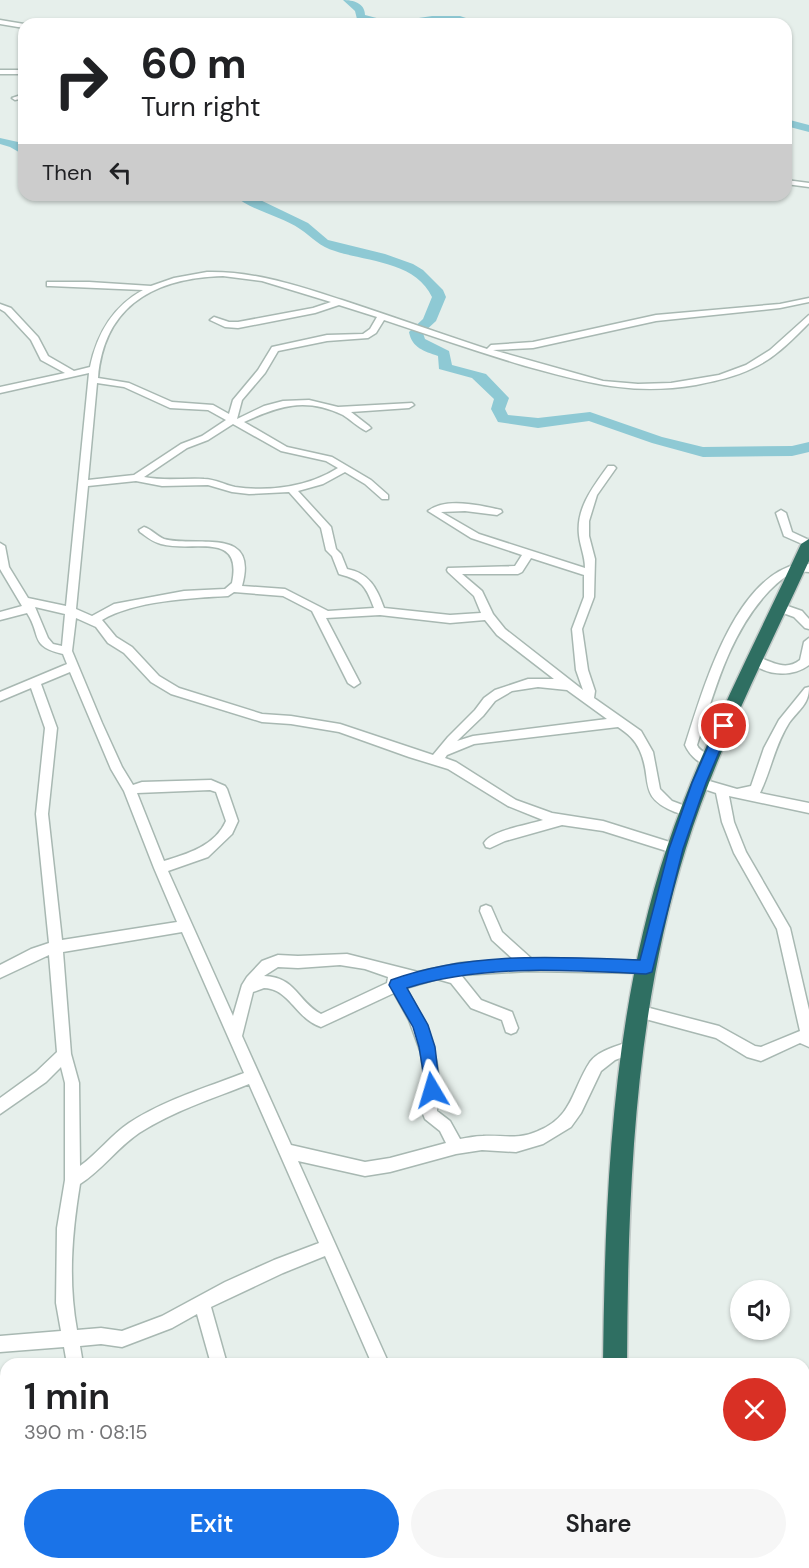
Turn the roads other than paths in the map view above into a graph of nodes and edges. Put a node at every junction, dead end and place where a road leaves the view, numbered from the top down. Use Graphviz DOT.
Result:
graph roads {
  1 [pos="0,22"];
  2 [pos="18,25"];
  3 [pos="0,72"];
  4 [pos="18,72"];
  5 [pos="18,98"];
  6 [pos="15,99"];
  7 [pos="792,183"];
  8 [pos="809,185"];
  9 [pos="50,284"];
  10 [pos="153,288"];
  11 [pos="809,300"];
  12 [pos="339,302"];
  13 [pos="0,306"];
  14 [pos="382,315"];
  15 [pos="809,318"];
  16 [pos="214,320"];
  17 [pos="474,347"];
  18 [pos="72,373"];
  19 [pos="94,375"];
  20 [pos="0,390"];
  21 [pos="409,405"];
  22 [pos="328,408"];
  23 [pos="234,421"];
  24 [pos="366,428"];
  25 [pos="611,468"];
  26 [pos="343,469"];
  27 [pos="136,478"];
  28 [pos="84,483"];
  29 [pos="291,488"];
  30 [pos="386,497"];
  31 [pos="497,513"];
  32 [pos="781,513"];
  33 [pos="144,530"];
  34 [pos="809,544"];
  35 [pos="0,546"];
  36 [pos="528,554"];
  37 [pos="804,567"];
  38 [pos="589,573"];
  39 [pos="235,588"];
  40 [pos="28,604"];
  41 [pos="779,607"];
  42 [pos="316,609"];
  43 [pos="70,611"];
  44 [pos="380,611"];
  45 [pos="0,615"];
  46 [pos="488,616"];
  47 [pos="94,620"];
  48 [pos="809,625"];
  49 [pos="809,642"];
  50 [pos="67,651"];
  51 [pos="755,660"];
  52 [pos="72,666"];
  53 [pos="34,683"];
  54 [pos="354,683"];
  55 [pos="571,687"];
  56 [pos="809,691"];
  57 [pos="0,697"];
  58 [pos="588,700"];
  59 [pos="621,722"];
  60 [pos="440,756"];
  61 [pos="709,761"];
  62 [pos="699,783"];
  63 [pos="130,790"];
  64 [pos="722,791"];
  65 [pos="744,794"];
  66 [pos="809,808"];
  67 [pos="688,812"];
  68 [pos="559,820"];
  69 [pos="490,843"];
  70 [pos="676,849"];
  71 [pos="160,867"];
  72 [pos="486,911"];
  73 [pos="186,926"];
  74 [pos="55,947"];
  75 [pos="529,964"];
  76 [pos="646,967"];
  77 [pos="0,972"];
  78 [pos="387,972"];
  79 [pos="427,975"];
  80 [pos="249,985"];
  81 [pos="396,985"];
  82 [pos="638,1011"];
  83 [pos="511,1028"];
  84 [pos="235,1037"];
  85 [pos="809,1040"];
  86 [pos="632,1047"];
  87 [pos="64,1054"];
  88 [pos="253,1076"];
  89 [pos="0,1107"];
  90 [pos="456,1147"];
  91 [pos="286,1151"];
  92 [pos="73,1180"];
  93 [pos="329,1247"];
  94 [pos="200,1304"];
  95 [pos="70,1340"];
  96 [pos="0,1344"];
  97 [pos="74,1358"];
  98 [pos="217,1358"];
  99 [pos="378,1358"];
  100 [pos="615,1358"];
  1 -- 2 [label="street"];
  3 -- 4 [label="street"];
  5 -- 6 [label="street"];
  7 -- 8 [label="street"];
  9 -- 10 [label="street"];
  10 -- 12 [label="street"];
  10 -- 19 [label="street"];
  11 -- 17 [label="street"];
  12 -- 14 [label="street"];
  12 -- 16 [label="street"];
  13 -- 18 [label="street"];
  14 -- 17 [label="street"];
  14 -- 23 [label="street"];
  15 -- 17 [label="street"];
  18 -- 19 [label="street"];
  18 -- 20 [label="street"];
  19 -- 23 [label="street"];
  19 -- 28 [label="street"];
  21 -- 22 [label="street"];
  22 -- 23 [label="street"];
  22 -- 24 [label="street"];
  23 -- 26 [label="street"];
  23 -- 27 [label="street"];
  25 -- 38 [label="street"];
  26 -- 29 [label="street"];
  26 -- 30 [label="street"];
  27 -- 28 [label="street"];
  27 -- 29 [label="street"];
  28 -- 43 [label="street"];
  29 -- 44 [label="street"];
  31 -- 36 [label="street"];
  32 -- 34 [label="street"];
  33 -- 39 [label="street"];
  34 -- 37 [label="highway"];
  35 -- 40 [label="street"];
  36 -- 38 [label="street"];
  36 -- 46 [label="street"];
  37 -- 41 [label="highway"];
  37 -- 61 [label="street"];
  38 -- 58 [label="street"];
  39 -- 42 [label="street"];
  39 -- 47 [label="street"];
  40 -- 43 [label="street"];
  40 -- 45 [label="street"];
  40 -- 50 [label="street"];
  41 -- 48 [label="street"];
  41 -- 51 [label="highway"];
  42 -- 44 [label="street"];
  42 -- 54 [label="street"];
  43 -- 47 [label="street"];
  43 -- 50 [label="street"];
  44 -- 46 [label="street"];
  46 -- 55 [label="street"];
  47 -- 60 [label="street"];
  49 -- 51 [label="street"];
  50 -- 52 [label="street"];
  51 -- 61 [label="highway"];
  52 -- 53 [label="street"];
  52 -- 63 [label="street"];
  53 -- 57 [label="street"];
  53 -- 74 [label="street"];
  55 -- 58 [label="street"];
  55 -- 60 [label="street"];
  56 -- 65 [label="street"];
  58 -- 59 [label="street"];
  59 -- 60 [label="street"];
  59 -- 67 [label="street"];
  60 -- 68 [label="street"];
  61 -- 62 [label="highway"];
  62 -- 64 [label="street"];
  62 -- 67 [label="highway"];
  63 -- 71 [label="street"];
  63 -- 71 [label="street"];
  64 -- 65 [label="street"];
  64 -- 85 [label="street"];
  65 -- 66 [label="street"];
  67 -- 70 [label="highway"];
  68 -- 69 [label="street"];
  68 -- 70 [label="street"];
  70 -- 76 [label="highway"];
  71 -- 73 [label="street"];
  72 -- 75 [label="street"];
  73 -- 74 [label="street"];
  73 -- 84 [label="street"];
  74 -- 77 [label="street"];
  74 -- 87 [label="street"];
  75 -- 76 [label="street"];
  75 -- 79 [label="street"];
  76 -- 82 [label="highway"];
  78 -- 79 [label="street"];
  78 -- 80 [label="street"];
  78 -- 81 [label="street"];
  79 -- 81 [label="street"];
  79 -- 83 [label="street"];
  80 -- 81 [label="street"];
  80 -- 84 [label="street"];
  81 -- 90 [label="street"];
  82 -- 85 [label="street"];
  82 -- 86 [label="highway"];
  84 -- 88 [label="street"];
  86 -- 90 [label="street"];
  86 -- 100 [label="highway"];
  87 -- 89 [label="street"];
  87 -- 92 [label="street"];
  88 -- 91 [label="street"];
  88 -- 92 [label="street"];
  90 -- 91 [label="street"];
  91 -- 93 [label="street"];
  92 -- 95 [label="street"];
  93 -- 94 [label="street"];
  93 -- 99 [label="street"];
  94 -- 95 [label="street"];
  94 -- 98 [label="street"];
  95 -- 96 [label="street"];
  95 -- 97 [label="street"];
}
